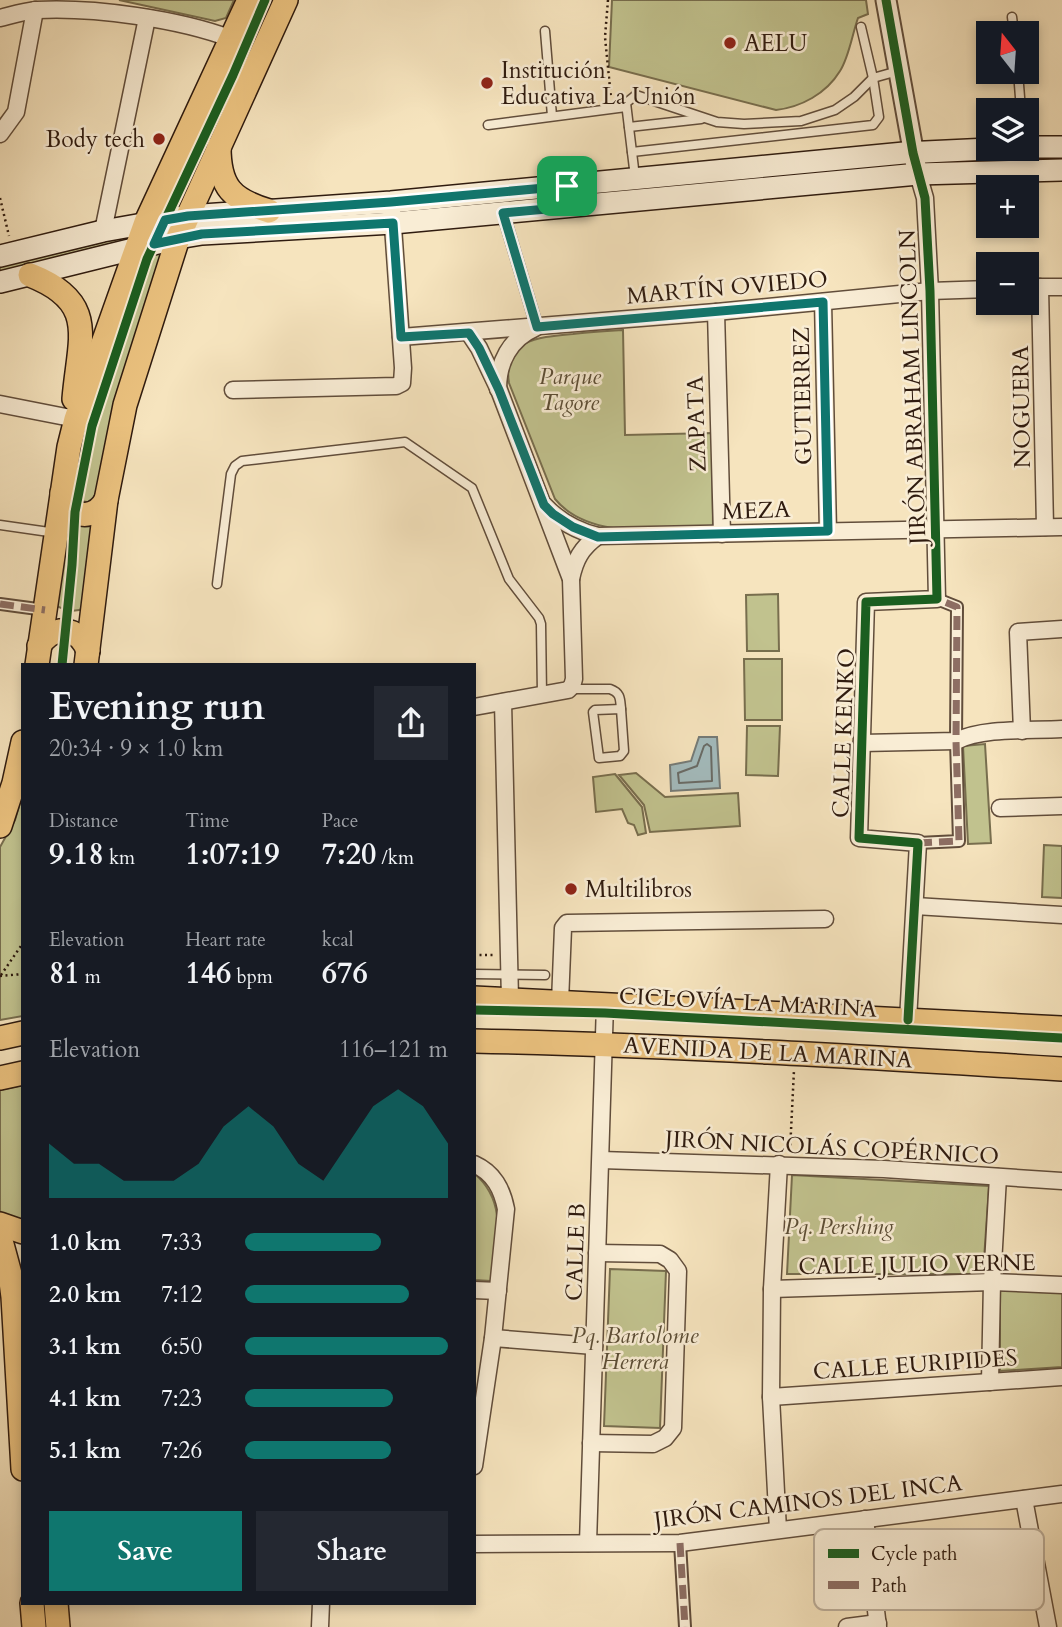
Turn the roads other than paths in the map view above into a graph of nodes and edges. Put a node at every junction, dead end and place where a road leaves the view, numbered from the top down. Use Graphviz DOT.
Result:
graph roads {
  1 [pos="249,0"];
  2 [pos="286,0"];
  3 [pos="886,0"];
  4 [pos="35,10"];
  5 [pos="0,18"];
  6 [pos="148,18"];
  7 [pos="1012,18"];
  8 [pos="1012,21"];
  9 [pos="861,27"];
  10 [pos="545,32"];
  11 [pos="232,39"];
  12 [pos="899,71"];
  13 [pos="873,78"];
  14 [pos="626,107"];
  15 [pos="552,116"];
  16 [pos="704,118"];
  17 [pos="488,125"];
  18 [pos="629,127"];
  19 [pos="0,134"];
  20 [pos="219,143"];
  21 [pos="1039,147"];
  22 [pos="1062,147"];
  23 [pos="976,150"];
  24 [pos="632,152"];
  25 [pos="913,153"];
  26 [pos="1062,170"];
  27 [pos="918,174"];
  28 [pos="635,180"];
  29 [pos="568,196"];
  30 [pos="270,211"];
  31 [pos="392,212"];
  32 [pos="503,213"];
  33 [pos="188,216"];
  34 [pos="146,222"];
  35 [pos="103,231"];
  36 [pos="178,238"];
  37 [pos="136,249"];
  38 [pos="6,255"];
  39 [pos="30,275"];
  40 [pos="0,282"];
  41 [pos="1039,287"];
  42 [pos="1062,287"];
  43 [pos="976,289"];
  44 [pos="930,291"];
  45 [pos="823,302"];
  46 [pos="716,312"];
  47 [pos="1035,315"];
  48 [pos="537,327"];
  49 [pos="469,333"];
  50 [pos="401,337"];
  51 [pos="233,390"];
  52 [pos="499,390"];
  53 [pos="0,404"];
  54 [pos="76,419"];
  55 [pos="62,493"];
  56 [pos="106,500"];
  57 [pos="544,505"];
  58 [pos="0,525"];
  59 [pos="1045,527"];
  60 [pos="1062,527"];
  61 [pos="936,530"];
  62 [pos="828,531"];
  63 [pos="56,533"];
  64 [pos="722,534"];
  65 [pos="598,537"];
  66 [pos="572,579"];
  67 [pos="217,584"];
  68 [pos="937,599"];
  69 [pos="0,604"];
  70 [pos="46,605"];
  71 [pos="93,607"];
  72 [pos="1062,629"];
  73 [pos="38,656"];
  74 [pos="87,658"];
  75 [pos="569,689"];
  76 [pos="542,695"];
  77 [pos="503,702"];
  78 [pos="476,707"];
  79 [pos="621,709"];
  80 [pos="1062,729"];
  81 [pos="1022,731"];
  82 [pos="956,741"];
  83 [pos="862,743"];
  84 [pos="20,750"];
  85 [pos="1062,806"];
  86 [pos="1000,808"];
  87 [pos="0,826"];
  88 [pos="918,842"];
  89 [pos="915,906"];
  90 [pos="1062,915"];
  91 [pos="825,919"];
  92 [pos="476,974"];
  93 [pos="510,975"];
  94 [pos="545,975"];
  95 [pos="476,998"];
  96 [pos="510,999"];
  97 [pos="560,1002"];
  98 [pos="605,1004"];
  99 [pos="908,1020"];
  100 [pos="1062,1028"];
  101 [pos="21,1033"];
  102 [pos="0,1038"];
  103 [pos="476,1041"];
  104 [pos="605,1044"];
  105 [pos="1062,1069"];
  106 [pos="21,1073"];
  107 [pos="0,1078"];
  108 [pos="601,1160"];
  109 [pos="476,1165"];
  110 [pos="784,1165"];
  111 [pos="998,1177"];
  112 [pos="1062,1181"];
  113 [pos="0,1224"];
  114 [pos="21,1231"];
  115 [pos="9,1245"];
  116 [pos="597,1253"];
  117 [pos="992,1282"];
  118 [pos="1062,1285"];
  119 [pos="772,1289"];
  120 [pos="476,1290"];
  121 [pos="498,1291"];
  122 [pos="7,1296"];
  123 [pos="493,1338"];
  124 [pos="594,1346"];
  125 [pos="1062,1377"];
  126 [pos="990,1382"];
  127 [pos="771,1397"];
  128 [pos="477,1420"];
  129 [pos="591,1443"];
  130 [pos="21,1447"];
  131 [pos="1062,1494"];
  132 [pos="1024,1499"];
  133 [pos="865,1519"];
  134 [pos="866,1529"];
  135 [pos="1030,1529"];
  136 [pos="778,1530"];
  137 [pos="680,1542"];
  138 [pos="588,1543"];
  139 [pos="476,1544"];
  140 [pos="1061,1603"];
  141 [pos="32,1605"];
  142 [pos="56,1605"];
  143 [pos="321,1605"];
  144 [pos="1044,1605"];
  145 [pos="878,1625"];
  146 [pos="34,1627"];
  147 [pos="58,1627"];
  148 [pos="320,1627"];
  149 [pos="685,1627"];
  150 [pos="848,1627"];
  151 [pos="1048,1627"];
  1 -- 11 [label="main road"];
  2 -- 20 [label="main road"];
  3 -- 12 [label="street"];
  4 -- 5 [label="street"];
  4 -- 6 [label="street"];
  4 -- 19 [label="street"];
  6 -- 11 [label="street"];
  6 -- 35 [label="street"];
  7 -- 8 [label="lane"];
  9 -- 13 [label="lane"];
  10 -- 15 [label="lane"];
  11 -- 34 [label="main road"];
  12 -- 13 [label="lane"];
  12 -- 25 [label="street"];
  13 -- 16 [label="lane"];
  13 -- 24 [label="lane"];
  14 -- 15 [label="lane"];
  14 -- 16 [label="lane"];
  14 -- 18 [label="lane"];
  15 -- 17 [label="lane"];
  16 -- 18 [label="lane"];
  18 -- 24 [label="lane"];
  20 -- 30 [label="main road"];
  20 -- 33 [label="main road"];
  21 -- 22 [label="main road"];
  23 -- 25 [label="main road"];
  24 -- 28 [label="lane"];
  25 -- 27 [label="street"];
  25 -- 28 [label="main road"];
  26 -- 27 [label="main road"];
  27 -- 29 [label="main road"];
  27 -- 44 [label="street, JIRÓN ABRAHAM LINCOLN"];
  28 -- 29 [label="main road"];
  29 -- 31 [label="main road"];
  29 -- 32 [label="main road"];
  30 -- 31 [label="main road"];
  30 -- 33 [label="main road"];
  31 -- 32 [label="main road"];
  31 -- 36 [label="main road"];
  31 -- 50 [label="street"];
  32 -- 48 [label="street"];
  33 -- 34 [label="main road"];
  33 -- 36 [label="main road"];
  34 -- 35 [label="main road"];
  34 -- 37 [label="main road"];
  35 -- 38 [label="main road"];
  36 -- 37 [label="main road"];
  36 -- 56 [label="main road"];
  37 -- 39 [label="main road"];
  37 -- 54 [label="main road"];
  39 -- 40 [label="main road"];
  39 -- 54 [label="main road"];
  41 -- 42 [label="street"];
  43 -- 44 [label="street, MARTÍN OVIEDO"];
  44 -- 45 [label="street, MARTÍN OVIEDO"];
  44 -- 61 [label="street, JIRÓN ABRAHAM LINCOLN"];
  45 -- 46 [label="street, MARTÍN OVIEDO"];
  45 -- 62 [label="street, GUTIERREZ"];
  46 -- 48 [label="street, MARTÍN OVIEDO"];
  46 -- 64 [label="street, ZAPATA"];
  47 -- 59 [label="street, NOGUERA"];
  48 -- 49 [label="street, MARTÍN OVIEDO"];
  48 -- 52 [label="street"];
  49 -- 50 [label="street, MARTÍN OVIEDO"];
  49 -- 52 [label="street"];
  50 -- 51 [label="street"];
  52 -- 57 [label="street"];
  53 -- 54 [label="street"];
  54 -- 55 [label="main road"];
  55 -- 56 [label="main road"];
  55 -- 63 [label="main road"];
  56 -- 71 [label="main road"];
  57 -- 65 [label="street, MEZA"];
  57 -- 66 [label="street"];
  58 -- 63 [label="lane"];
  59 -- 60 [label="street, MEZA"];
  59 -- 61 [label="street, MEZA"];
  61 -- 62 [label="street, MEZA"];
  61 -- 68 [label="street, JIRÓN ABRAHAM LINCOLN"];
  62 -- 64 [label="street, MEZA"];
  63 -- 70 [label="main road"];
  64 -- 65 [label="street, MEZA"];
  65 -- 66 [label="street"];
  66 -- 75 [label="street"];
  67 -- 76 [label="lane"];
  68 -- 82 [label="street"];
  68 -- 83 [label="street, CALLE KENKO"];
  69 -- 70 [label="street"];
  70 -- 71 [label="main road"];
  70 -- 73 [label="main road"];
  71 -- 74 [label="main road"];
  72 -- 81 [label="street"];
  73 -- 74 [label="main road"];
  75 -- 76 [label="street"];
  75 -- 79 [label="lane"];
  76 -- 77 [label="street"];
  77 -- 78 [label="street"];
  77 -- 93 [label="street"];
  79 -- 79 [label="lane"];
  80 -- 81 [label="street"];
  81 -- 82 [label="street"];
  82 -- 83 [label="street"];
  82 -- 88 [label="street"];
  83 -- 88 [label="street, CALLE KENKO"];
  84 -- 87 [label="main road"];
  85 -- 86 [label="street"];
  88 -- 89 [label="street"];
  89 -- 90 [label="street"];
  89 -- 99 [label="street"];
  91 -- 97 [label="street"];
  92 -- 93 [label="lane"];
  93 -- 94 [label="lane"];
  93 -- 96 [label="street"];
  95 -- 96 [label="main road, AVENIDA DE LA MARINA"];
  96 -- 97 [label="main road, AVENIDA DE LA MARINA"];
  97 -- 98 [label="main road, AVENIDA DE LA MARINA"];
  98 -- 99 [label="main road, AVENIDA DE LA MARINA"];
  98 -- 104 [label="street, CALLE B"];
  99 -- 100 [label="main road, AVENIDA DE LA MARINA"];
  101 -- 102 [label="main road"];
  103 -- 104 [label="main road, AVENIDA DE LA MARINA"];
  104 -- 105 [label="main road, AVENIDA DE LA MARINA"];
  104 -- 108 [label="street, CALLE B"];
  106 -- 107 [label="main road"];
  108 -- 110 [label="street, JIRÓN NICOLÁS COPÉRNICO"];
  108 -- 116 [label="street, CALLE B"];
  109 -- 121 [label="street"];
  110 -- 111 [label="street, JIRÓN NICOLÁS COPÉRNICO"];
  110 -- 119 [label="street"];
  111 -- 112 [label="street, JIRÓN NICOLÁS COPÉRNICO"];
  111 -- 117 [label="street"];
  113 -- 114 [label="main road"];
  115 -- 122 [label="main road"];
  116 -- 124 [label="street, CALLE B"];
  116 -- 129 [label="street"];
  117 -- 118 [label="street, CALLE JULIO VERNE"];
  117 -- 119 [label="street, CALLE JULIO VERNE"];
  117 -- 126 [label="street"];
  119 -- 127 [label="street"];
  120 -- 121 [label="street"];
  121 -- 123 [label="street"];
  122 -- 130 [label="main road"];
  123 -- 124 [label="street"];
  123 -- 128 [label="street"];
  124 -- 129 [label="street, CALLE B"];
  125 -- 126 [label="street, CALLE EURIPIDES"];
  126 -- 127 [label="street, CALLE EURIPIDES"];
  127 -- 136 [label="street"];
  129 -- 138 [label="street, CALLE B"];
  131 -- 132 [label="street, JIRÓN CAMINOS DEL INCA"];
  132 -- 133 [label="street, JIRÓN CAMINOS DEL INCA"];
  132 -- 135 [label="street"];
  133 -- 134 [label="street"];
  133 -- 136 [label="street, JIRÓN CAMINOS DEL INCA"];
  136 -- 137 [label="street, JIRÓN CAMINOS DEL INCA"];
  137 -- 138 [label="street, JIRÓN CAMINOS DEL INCA"];
  137 -- 149 [label="street"];
  138 -- 139 [label="street, JIRÓN CAMINOS DEL INCA"];
  140 -- 144 [label="street"];
  141 -- 146 [label="main road"];
  142 -- 147 [label="main road"];
  143 -- 148 [label="street"];
  144 -- 151 [label="street"];
  145 -- 150 [label="street"];
}
